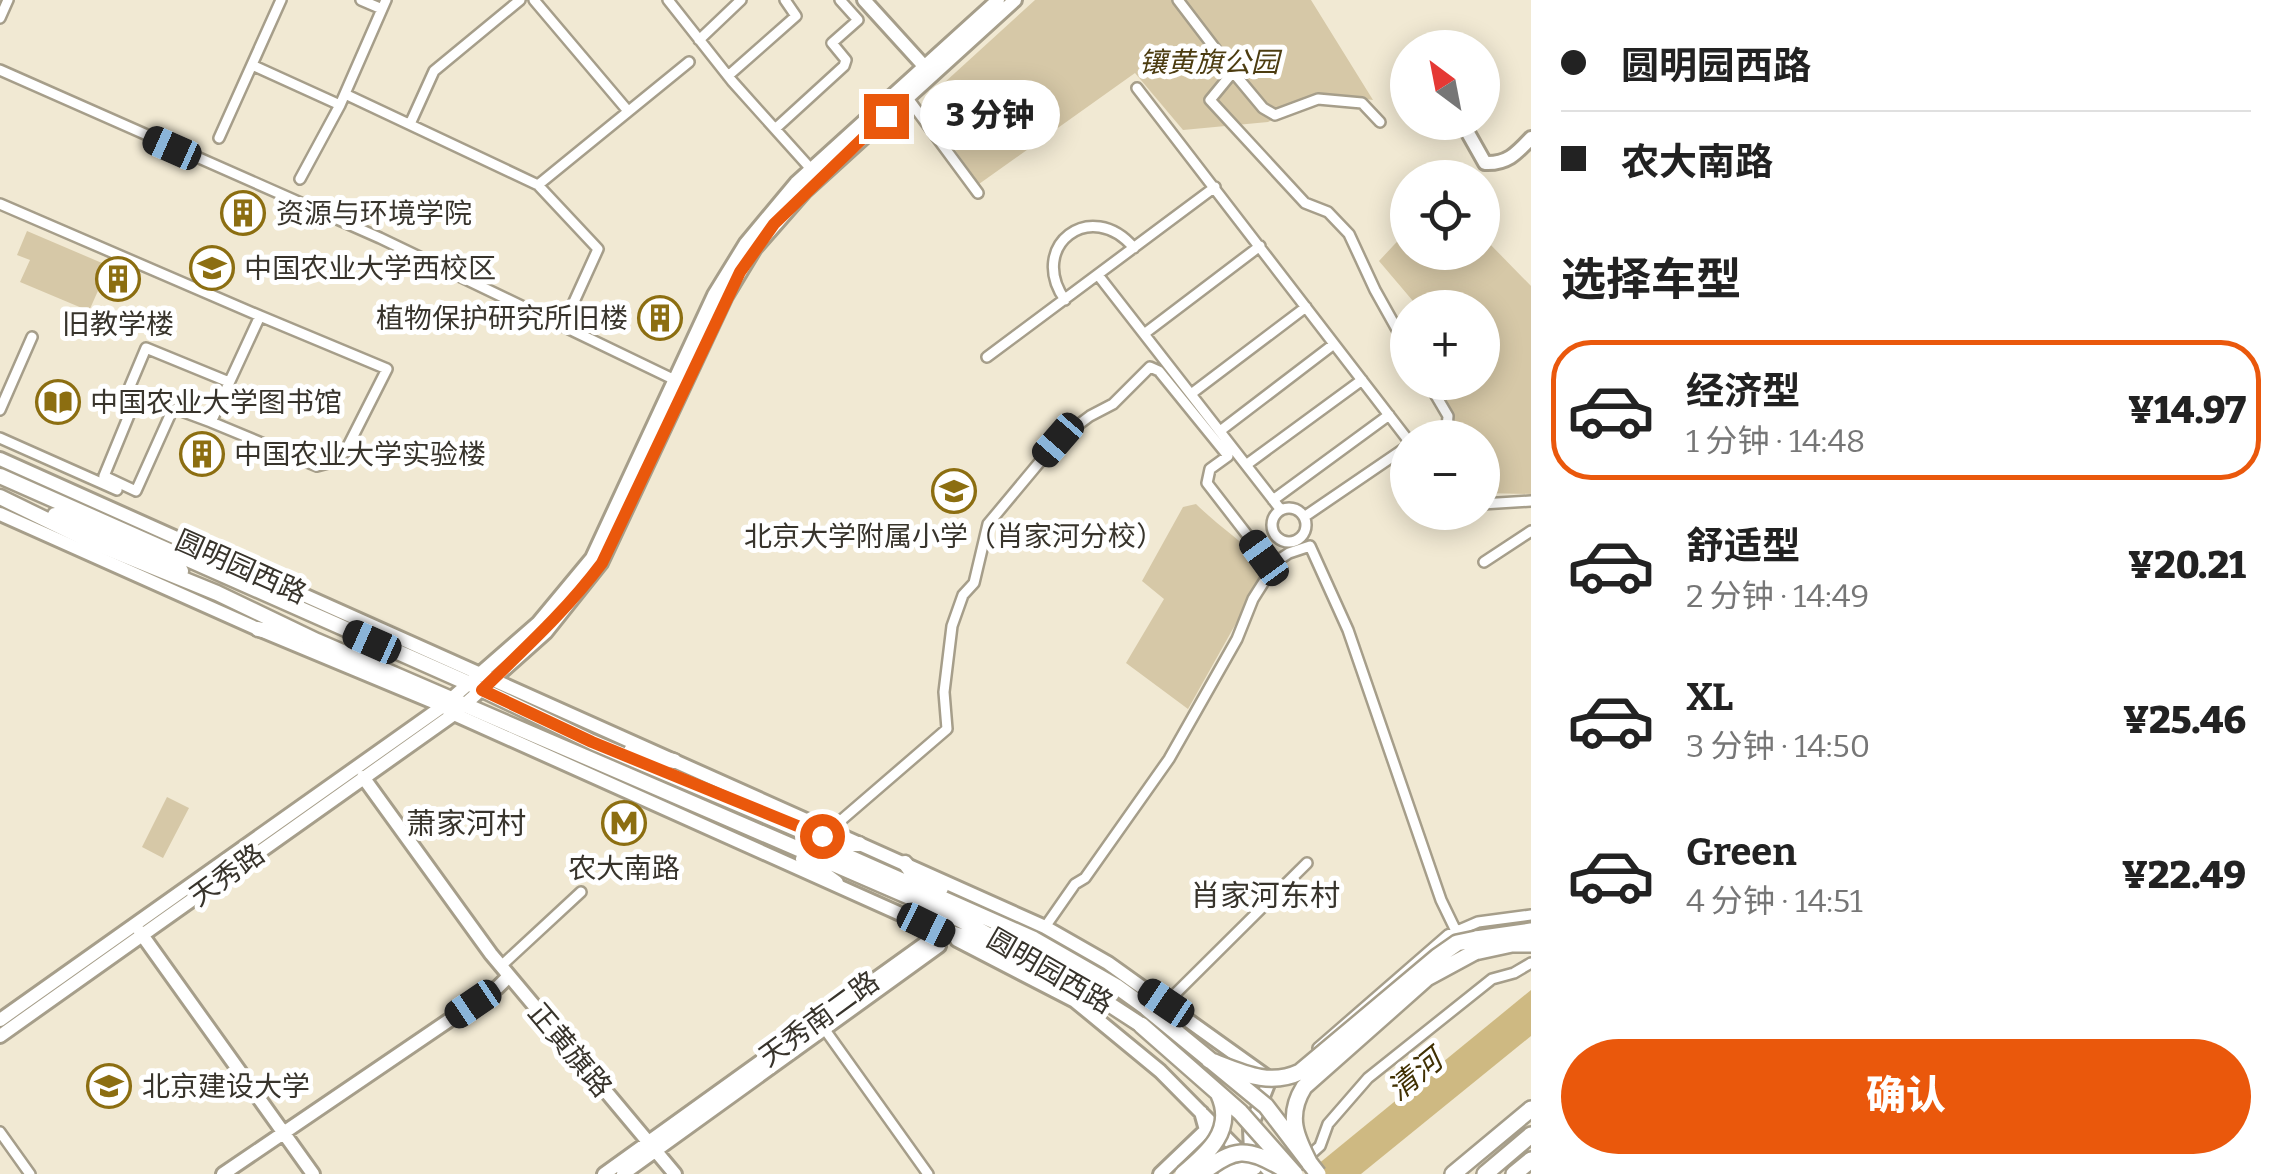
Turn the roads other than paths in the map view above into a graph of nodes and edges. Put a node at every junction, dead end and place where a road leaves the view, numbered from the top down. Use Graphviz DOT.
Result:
graph roads {
  1 [pos="8,0"];
  2 [pos="281,0"];
  3 [pos="361,0"];
  4 [pos="520,0"];
  5 [pos="534,0"];
  6 [pos="669,0"];
  7 [pos="741,0"];
  8 [pos="785,0"];
  9 [pos="840,0"];
  10 [pos="864,0"];
  11 [pos="998,0"];
  12 [pos="1015,0"];
  13 [pos="1178,0"];
  14 [pos="384,5"];
  15 [pos="0,18"];
  16 [pos="699,40"];
  17 [pos="689,62"];
  18 [pos="252,65"];
  19 [pos="924,66"];
  20 [pos="0,70"];
  21 [pos="1233,72"];
  22 [pos="728,76"];
  23 [pos="1137,88"];
  24 [pos="344,94"];
  25 [pos="907,97"];
  26 [pos="340,104"];
  27 [pos="628,112"];
  28 [pos="1380,122"];
  29 [pos="410,124"];
  30 [pos="774,129"];
  31 [pos="219,138"];
  32 [pos="1531,138"];
  33 [pos="1472,140"];
  34 [pos="811,169"];
  35 [pos="300,179"];
  36 [pos="538,185"];
  37 [pos="1215,187"];
  38 [pos="978,192"];
  39 [pos="0,204"];
  40 [pos="1260,246"];
  41 [pos="1134,248"];
  42 [pos="1098,275"];
  43 [pos="1065,300"];
  44 [pos="1306,307"];
  45 [pos="260,316"];
  46 [pos="1390,317"];
  47 [pos="563,326"];
  48 [pos="1144,334"];
  49 [pos="32,337"];
  50 [pos="1334,344"];
  51 [pos="988,356"];
  52 [pos="675,380"];
  53 [pos="1362,380"];
  54 [pos="229,382"];
  55 [pos="1191,394"];
  56 [pos="0,410"];
  57 [pos="1388,415"];
  58 [pos="1392,420"];
  59 [pos="211,422"];
  60 [pos="1220,431"];
  61 [pos="0,438"];
  62 [pos="1390,456"];
  63 [pos="0,459"];
  64 [pos="1246,465"];
  65 [pos="0,476"];
  66 [pos="118,487"];
  67 [pos="0,498"];
  68 [pos="1273,500"];
  69 [pos="1531,501"];
  70 [pos="1500,503"];
  71 [pos="109,508"];
  72 [pos="1281,510"];
  73 [pos="0,514"];
  74 [pos="1304,517"];
  75 [pos="1531,531"];
  76 [pos="1301,537"];
  77 [pos="1310,546"];
  78 [pos="1484,562"];
  79 [pos="1276,563"];
  80 [pos="258,628"];
  81 [pos="317,641"];
  82 [pos="482,682"];
  83 [pos="454,705"];
  84 [pos="592,742"];
  85 [pos="674,761"];
  86 [pos="364,777"];
  87 [pos="797,829"];
  88 [pos="830,829"];
  89 [pos="782,844"];
  90 [pos="859,844"];
  91 [pos="905,863"];
  92 [pos="1307,863"];
  93 [pos="836,883"];
  94 [pos="581,892"];
  95 [pos="1531,915"];
  96 [pos="987,918"];
  97 [pos="926,925"];
  98 [pos="1045,927"];
  99 [pos="138,930"];
  100 [pos="1456,931"];
  101 [pos="1531,931"];
  102 [pos="1531,944"];
  103 [pos="1475,952"];
  104 [pos="1531,955"];
  105 [pos="1531,963"];
  106 [pos="505,971"];
  107 [pos="1068,978"];
  108 [pos="1166,1003"];
  109 [pos="1148,1009"];
  110 [pos="0,1020"];
  111 [pos="1142,1025"];
  112 [pos="823,1028"];
  113 [pos="1201,1028"];
  114 [pos="0,1036"];
  115 [pos="1210,1060"];
  116 [pos="1160,1071"];
  117 [pos="1196,1071"];
  118 [pos="1270,1079"];
  119 [pos="1531,1109"];
  120 [pos="1200,1110"];
  121 [pos="1531,1119"];
  122 [pos="1250,1128"];
  123 [pos="282,1131"];
  124 [pos="0,1132"];
  125 [pos="1531,1135"];
  126 [pos="1228,1139"];
  127 [pos="653,1146"];
  128 [pos="1531,1162"];
  129 [pos="1314,1169"];
  130 [pos="1258,1170"];
  131 [pos="30,1174"];
  132 [pos="223,1174"];
  133 [pos="313,1174"];
  134 [pos="604,1174"];
  135 [pos="622,1174"];
  136 [pos="674,1174"];
  137 [pos="928,1174"];
  138 [pos="1160,1174"];
  139 [pos="1183,1174"];
  140 [pos="1202,1174"];
  141 [pos="1226,1174"];
  142 [pos="1272,1174"];
  143 [pos="1292,1174"];
  144 [pos="1454,1174"];
  145 [pos="1467,1174"];
  146 [pos="1485,1174"];
  147 [pos="1517,1174"];
  1 -- 15 [label="street"];
  2 -- 18 [label="street"];
  3 -- 14 [label="street"];
  4 -- 29 [label="street"];
  5 -- 27 [label="street"];
  6 -- 16 [label="street"];
  7 -- 16 [label="street"];
  8 -- 22 [label="street"];
  9 -- 30 [label="street"];
  10 -- 19 [label="street"];
  11 -- 19 [label="street"];
  12 -- 25 [label="street"];
  13 -- 21 [label="street"];
  14 -- 24 [label="street"];
  16 -- 22 [label="street"];
  17 -- 27 [label="street"];
  18 -- 26 [label="street"];
  18 -- 31 [label="street"];
  19 -- 34 [label="street"];
  20 -- 47 [label="street"];
  21 -- 28 [label="street"];
  21 -- 46 [label="street"];
  22 -- 30 [label="street"];
  23 -- 37 [label="street"];
  24 -- 26 [label="street"];
  24 -- 29 [label="street"];
  25 -- 38 [label="street"];
  25 -- 82 [label="street"];
  26 -- 35 [label="street"];
  27 -- 36 [label="street"];
  29 -- 36 [label="street"];
  30 -- 34 [label="street"];
  32 -- 33 [label="street"];
  34 -- 52 [label="street"];
  36 -- 47 [label="street"];
  37 -- 40 [label="street"];
  37 -- 41 [label="street"];
  39 -- 45 [label="street"];
  40 -- 44 [label="street"];
  40 -- 48 [label="street"];
  41 -- 42 [label="street"];
  41 -- 43 [label="street"];
  42 -- 43 [label="street"];
  42 -- 48 [label="street"];
  43 -- 51 [label="street"];
  44 -- 50 [label="street"];
  44 -- 55 [label="street"];
  45 -- 54 [label="street"];
  45 -- 59 [label="street"];
  47 -- 52 [label="street"];
  48 -- 55 [label="street"];
  49 -- 56 [label="street"];
  50 -- 53 [label="street"];
  50 -- 60 [label="street"];
  52 -- 82 [label="street"];
  53 -- 57 [label="street"];
  53 -- 64 [label="street"];
  54 -- 59 [label="street"];
  54 -- 66 [label="street"];
  55 -- 60 [label="street"];
  57 -- 58 [label="street"];
  57 -- 68 [label="street"];
  59 -- 66 [label="street"];
  60 -- 64 [label="street"];
  61 -- 66 [label="street"];
  62 -- 74 [label="street"];
  63 -- 71 [label="street, 圆明园西路"];
  64 -- 68 [label="street"];
  65 -- 82 [label="main road, 圆明园西路"];
  66 -- 71 [label="street"];
  67 -- 81 [label="main road, 圆明园西路"];
  68 -- 72 [label="street"];
  69 -- 70 [label="street"];
  71 -- 82 [label="street, 圆明园西路"];
  72 -- 74 [label="street"];
  72 -- 76 [label="street"];
  73 -- 80 [label="street, 圆明园西路"];
  74 -- 76 [label="street"];
  75 -- 78 [label="street"];
  76 -- 77 [label="street"];
  77 -- 79 [label="street"];
  77 -- 100 [label="street"];
  79 -- 88 [label="street"];
  79 -- 98 [label="street"];
  80 -- 81 [label="main road"];
  80 -- 83 [label="street, 圆明园西路"];
  81 -- 83 [label="main road, 圆明园西路"];
  82 -- 83 [label="street"];
  82 -- 84 [label="main road, 圆明园西路"];
  82 -- 85 [label="street, 圆明园西路"];
  83 -- 86 [label="street, 天秀路"];
  83 -- 89 [label="main road, 圆明园西路"];
  83 -- 93 [label="street, 圆明园西路"];
  83 -- 99 [label="street, 天秀路"];
  84 -- 85 [label="main road"];
  84 -- 87 [label="main road, 圆明园西路"];
  85 -- 88 [label="street, 圆明园西路"];
  86 -- 99 [label="street, 天秀路"];
  86 -- 106 [label="street, 正黄旗路"];
  87 -- 90 [label="main road"];
  87 -- 96 [label="main road, 圆明园西路"];
  88 -- 90 [label="street, 圆明园西路"];
  89 -- 93 [label="main road"];
  89 -- 107 [label="main road, 圆明园西路"];
  90 -- 91 [label="street, 圆明园西路"];
  91 -- 96 [label="main road"];
  91 -- 98 [label="street, 圆明园西路"];
  92 -- 108 [label="street"];
  93 -- 97 [label="street, 圆明园西路"];
  94 -- 106 [label="street"];
  95 -- 100 [label="street"];
  96 -- 109 [label="main road, 圆明园西路"];
  97 -- 107 [label="main road"];
  97 -- 112 [label="street, 天秀南二路"];
  97 -- 116 [label="street, 圆明园西路"];
  97 -- 127 [label="street, 天秀南二路"];
  98 -- 108 [label="street, 圆明园西路"];
  99 -- 110 [label="street, 天秀路"];
  99 -- 114 [label="street, 天秀路"];
  99 -- 123 [label="street"];
  100 -- 118 [label="street"];
  101 -- 115 [label="highway, bridge"];
  102 -- 103 [label="highway"];
  103 -- 104 [label="highway"];
  103 -- 129 [label="highway, bridge"];
  105 -- 143 [label="street"];
  106 -- 123 [label="street"];
  106 -- 127 [label="street, 正黄旗路"];
  107 -- 111 [label="main road, 圆明园西路"];
  108 -- 113 [label="street, 圆明园西路"];
  109 -- 115 [label="highway, 圆明园西路, bridge"];
  111 -- 117 [label="highway, 圆明园西路, bridge"];
  112 -- 127 [label="street, 天秀南二路"];
  112 -- 137 [label="street"];
  113 -- 116 [label="street"];
  113 -- 118 [label="street, 圆明园西路"];
  115 -- 129 [label="highway, 圆明园西路, bridge"];
  116 -- 120 [label="street, 圆明园西路"];
  117 -- 139 [label="highway, bridge"];
  117 -- 143 [label="highway, 圆明园西路, bridge"];
  118 -- 122 [label="street"];
  119 -- 144 [label="highway"];
  120 -- 126 [label="street, 圆明园西路"];
  120 -- 138 [label="street"];
  121 -- 145 [label="highway"];
  122 -- 126 [label="street"];
  122 -- 142 [label="street"];
  123 -- 132 [label="street"];
  123 -- 133 [label="street"];
  124 -- 131 [label="street"];
  125 -- 146 [label="highway"];
  126 -- 130 [label="street, 圆明园西路"];
  127 -- 134 [label="street, 天秀南二路"];
  127 -- 135 [label="street, 天秀南二路"];
  127 -- 136 [label="street, 正黄旗路"];
  128 -- 147 [label="highway"];
  130 -- 141 [label="highway"];
  140 -- 143 [label="highway, bridge"];
}
